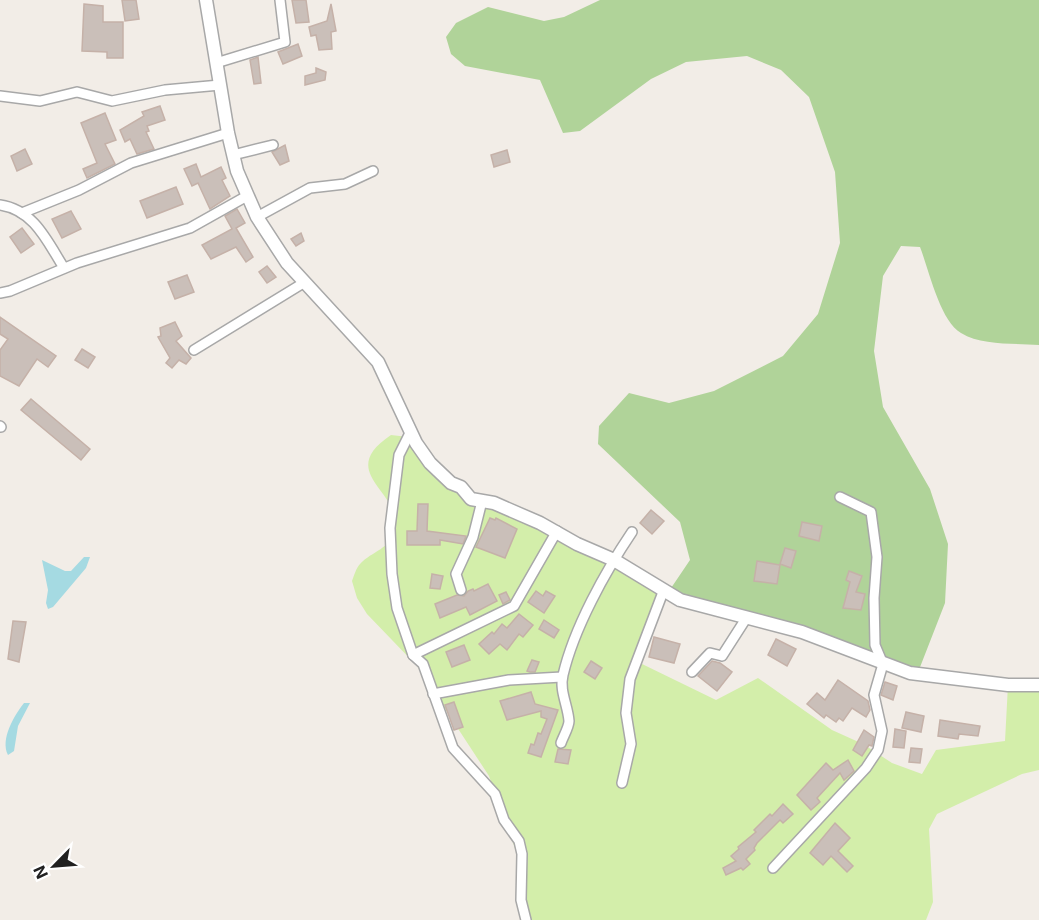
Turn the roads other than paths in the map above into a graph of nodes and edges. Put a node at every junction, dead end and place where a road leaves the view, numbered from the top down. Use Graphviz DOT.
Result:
graph roads {
  1 [pos="206,0"];
  2 [pos="280,0"];
  3 [pos="216,63"];
  4 [pos="220,85"];
  5 [pos="0,96"];
  6 [pos="228,133"];
  7 [pos="273,145"];
  8 [pos="233,155"];
  9 [pos="373,171"];
  10 [pos="247,196"];
  11 [pos="0,204"];
  12 [pos="22,213"];
  13 [pos="257,216"];
  14 [pos="64,268"];
  15 [pos="305,282"];
  16 [pos="0,292"];
  17 [pos="194,350"];
  18 [pos="410,433"];
  19 [pos="840,497"];
  20 [pos="482,501"];
  21 [pos="556,531"];
  22 [pos="632,532"];
  23 [pos="614,560"];
  24 [pos="461,590"];
  25 [pos="663,592"];
  26 [pos="747,617"];
  27 [pos="413,655"];
  28 [pos="883,664"];
  29 [pos="692,672"];
  30 [pos="562,677"];
  31 [pos="1039,685"];
  32 [pos="433,694"];
  33 [pos="561,743"];
  34 [pos="622,783"];
  35 [pos="773,868"];
  36 [pos="526,920"];
  1 -- 3 [label="street"];
  2 -- 3 [label="street"];
  3 -- 4 [label="street"];
  4 -- 5 [label="street"];
  4 -- 6 [label="street"];
  6 -- 8 [label="street"];
  6 -- 12 [label="street"];
  7 -- 8 [label="street"];
  8 -- 10 [label="street"];
  9 -- 13 [label="street"];
  10 -- 13 [label="street"];
  10 -- 14 [label="street"];
  11 -- 12 [label="street"];
  12 -- 14 [label="street"];
  13 -- 15 [label="street"];
  14 -- 16 [label="street"];
  15 -- 17 [label="street"];
  15 -- 18 [label="street"];
  18 -- 20 [label="street"];
  18 -- 27 [label="street"];
  19 -- 28 [label="street"];
  20 -- 21 [label="street"];
  20 -- 24 [label="street"];
  21 -- 23 [label="street"];
  21 -- 27 [label="street"];
  22 -- 23 [label="street"];
  23 -- 25 [label="street"];
  23 -- 30 [label="street"];
  25 -- 26 [label="street"];
  25 -- 34 [label="street"];
  26 -- 28 [label="street"];
  26 -- 29 [label="street"];
  27 -- 32 [label="street"];
  28 -- 31 [label="street"];
  28 -- 35 [label="street"];
  30 -- 32 [label="street"];
  30 -- 33 [label="street"];
  32 -- 36 [label="street"];
}
